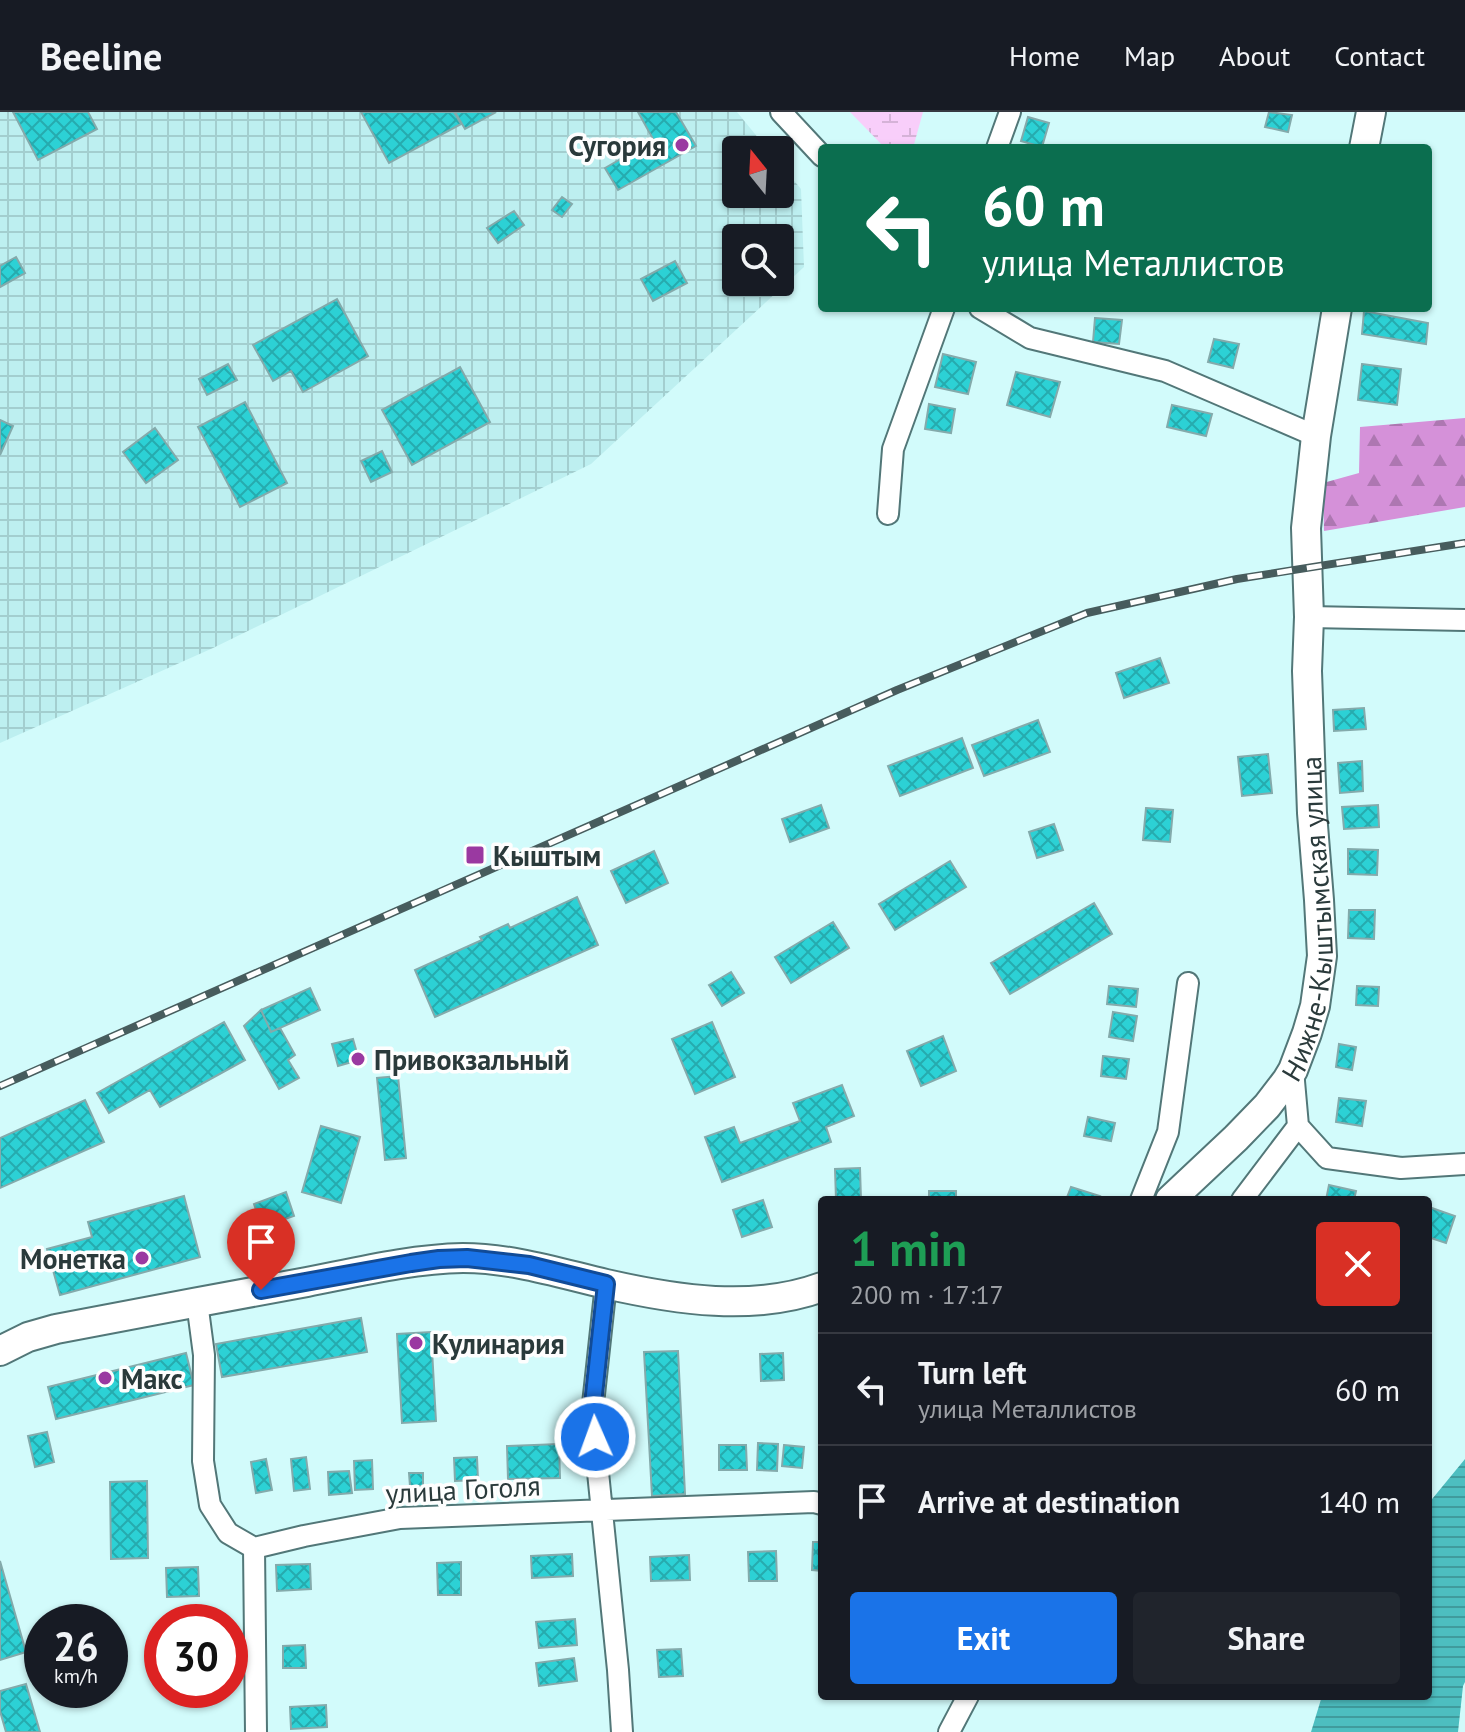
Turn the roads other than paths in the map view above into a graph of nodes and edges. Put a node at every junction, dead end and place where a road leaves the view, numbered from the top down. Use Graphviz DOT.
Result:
graph roads {
  1 [pos="781,112"];
  2 [pos="1010,112"];
  3 [pos="1371,112"];
  4 [pos="998,144"];
  5 [pos="1365,144"];
  6 [pos="818,152"];
  7 [pos="943,312"];
  8 [pos="987,312"];
  9 [pos="1336,312"];
  10 [pos="1316,436"];
  11 [pos="888,514"];
  12 [pos="1309,617"];
  13 [pos="1465,620"];
  14 [pos="1188,983"];
  15 [pos="1293,1070"];
  16 [pos="1298,1126"];
  17 [pos="1465,1164"];
  18 [pos="1143,1196"];
  19 [pos="1174,1196"];
  20 [pos="1245,1196"];
  21 [pos="606,1284"];
  22 [pos="818,1288"];
  23 [pos="197,1302"];
  24 [pos="0,1351"];
  25 [pos="818,1503"];
  26 [pos="603,1510"];
  27 [pos="254,1548"];
  28 [pos="966,1700"];
  29 [pos="256,1732"];
  30 [pos="622,1732"];
  31 [pos="949,1732"];
  1 -- 6 [label="street"];
  2 -- 4 [label="street"];
  3 -- 5 [label="main road"];
  7 -- 11 [label="street"];
  8 -- 10 [label="street"];
  9 -- 10 [label="main road, Нижне-Кыштымская улица"];
  10 -- 12 [label="main road, Нижне-Кыштымская улица"];
  12 -- 13 [label="street"];
  12 -- 15 [label="main road, Нижне-Кыштымская улица"];
  14 -- 18 [label="street"];
  15 -- 16 [label="street, Нижне-Кыштымская улица"];
  15 -- 19 [label="main road"];
  16 -- 17 [label="street"];
  16 -- 20 [label="street"];
  21 -- 22 [label="main road"];
  21 -- 23 [label="main road"];
  21 -- 26 [label="street"];
  23 -- 24 [label="main road"];
  23 -- 27 [label="street"];
  25 -- 26 [label="street, улица Гоголя"];
  26 -- 27 [label="street, улица Гоголя"];
  26 -- 30 [label="street"];
  27 -- 29 [label="street"];
  28 -- 31 [label="street"];
}
